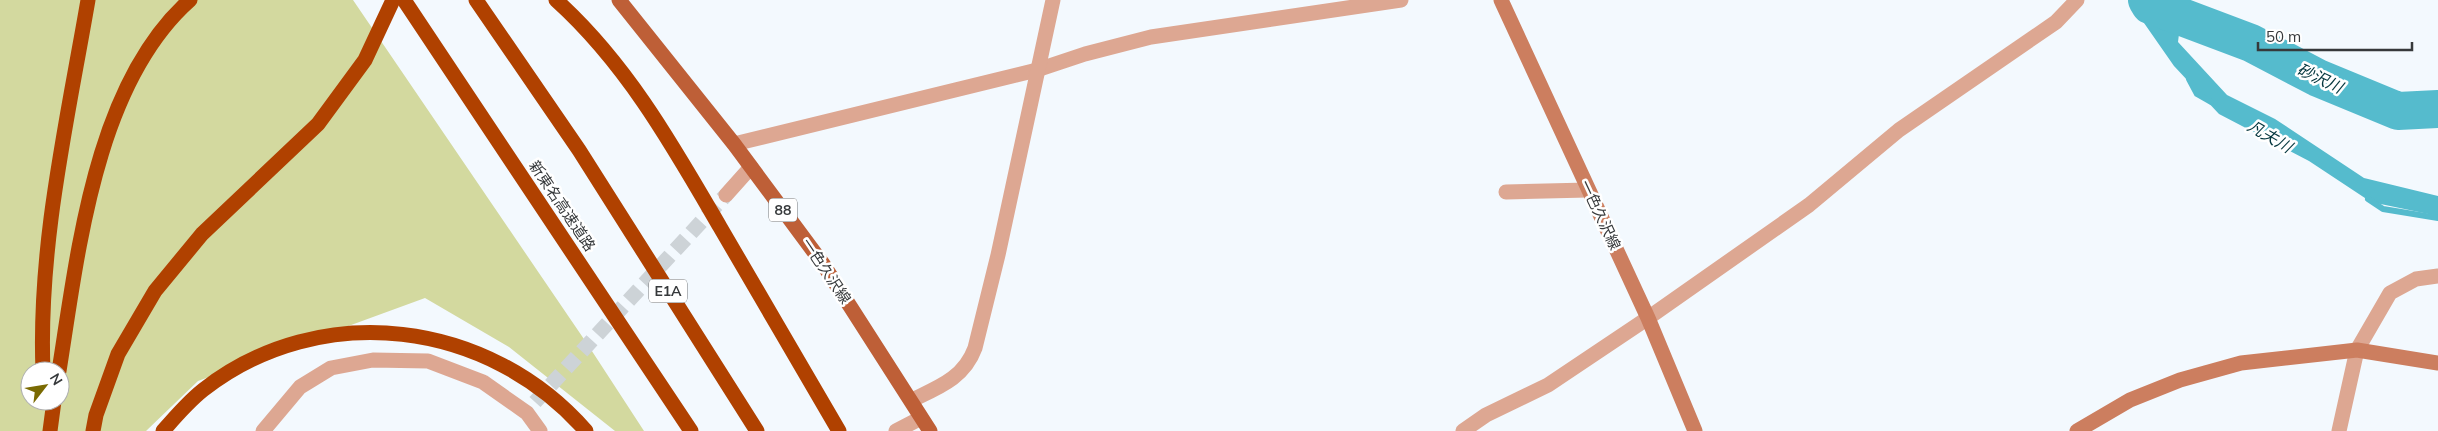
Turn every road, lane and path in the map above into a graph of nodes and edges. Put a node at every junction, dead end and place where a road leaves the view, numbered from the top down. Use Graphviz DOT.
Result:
graph roads {
  1 [pos="88,0"];
  2 [pos="190,0"];
  3 [pos="393,0"];
  4 [pos="404,0"];
  5 [pos="476,0"];
  6 [pos="556,0"];
  7 [pos="620,0"];
  8 [pos="1053,0"];
  9 [pos="1401,0"];
  10 [pos="1501,0"];
  11 [pos="2077,0"];
  12 [pos="1037,70"];
  13 [pos="734,144"];
  14 [pos="751,167"];
  15 [pos="1588,190"];
  16 [pos="1506,192"];
  17 [pos="726,195"];
  18 [pos="2438,276"];
  19 [pos="1648,318"];
  20 [pos="2358,350"];
  21 [pos="43,361"];
  22 [pos="61,361"];
  23 [pos="2438,363"];
  24 [pos="912,400"];
  25 [pos="46,411"];
  26 [pos="52,411"];
  27 [pos="921,418"];
  28 [pos="48,431"];
  29 [pos="93,431"];
  30 [pos="163,431"];
  31 [pos="263,431"];
  32 [pos="540,431"];
  33 [pos="586,431"];
  34 [pos="691,431"];
  35 [pos="757,431"];
  36 [pos="839,431"];
  37 [pos="896,431"];
  38 [pos="930,431"];
  39 [pos="1463,431"];
  40 [pos="1695,431"];
  41 [pos="2077,431"];
  42 [pos="2339,431"];
  1 -- 21 [label="highway"];
  2 -- 22 [label="highway"];
  3 -- 29 [label="highway"];
  4 -- 34 [label="highway, 新東名高速道路"];
  5 -- 35 [label="highway, E1A"];
  6 -- 36 [label="highway"];
  7 -- 13 [label="main road, 一色久沢線 / 88"];
  8 -- 12 [label="street"];
  9 -- 12 [label="street"];
  10 -- 15 [label="street, 一色久沢線"];
  11 -- 19 [label="street"];
  12 -- 13 [label="street"];
  12 -- 24 [label="street"];
  13 -- 14 [label="main road, 一色久沢線 / 88"];
  14 -- 17 [label="street"];
  14 -- 24 [label="main road, 一色久沢線 / 88"];
  15 -- 16 [label="street"];
  15 -- 19 [label="street, 一色久沢線"];
  18 -- 20 [label="street"];
  19 -- 39 [label="street"];
  19 -- 40 [label="street, 一色久沢線"];
  20 -- 23 [label="street"];
  20 -- 41 [label="street"];
  20 -- 42 [label="street"];
  24 -- 27 [label="main road, 一色久沢線 / 88"];
  25 -- 28 [label="highway"];
  26 -- 28 [label="highway"];
  27 -- 37 [label="street"];
  27 -- 38 [label="main road, 一色久沢線 / 88"];
  30 -- 33 [label="highway"];
  31 -- 32 [label="street"];
}
